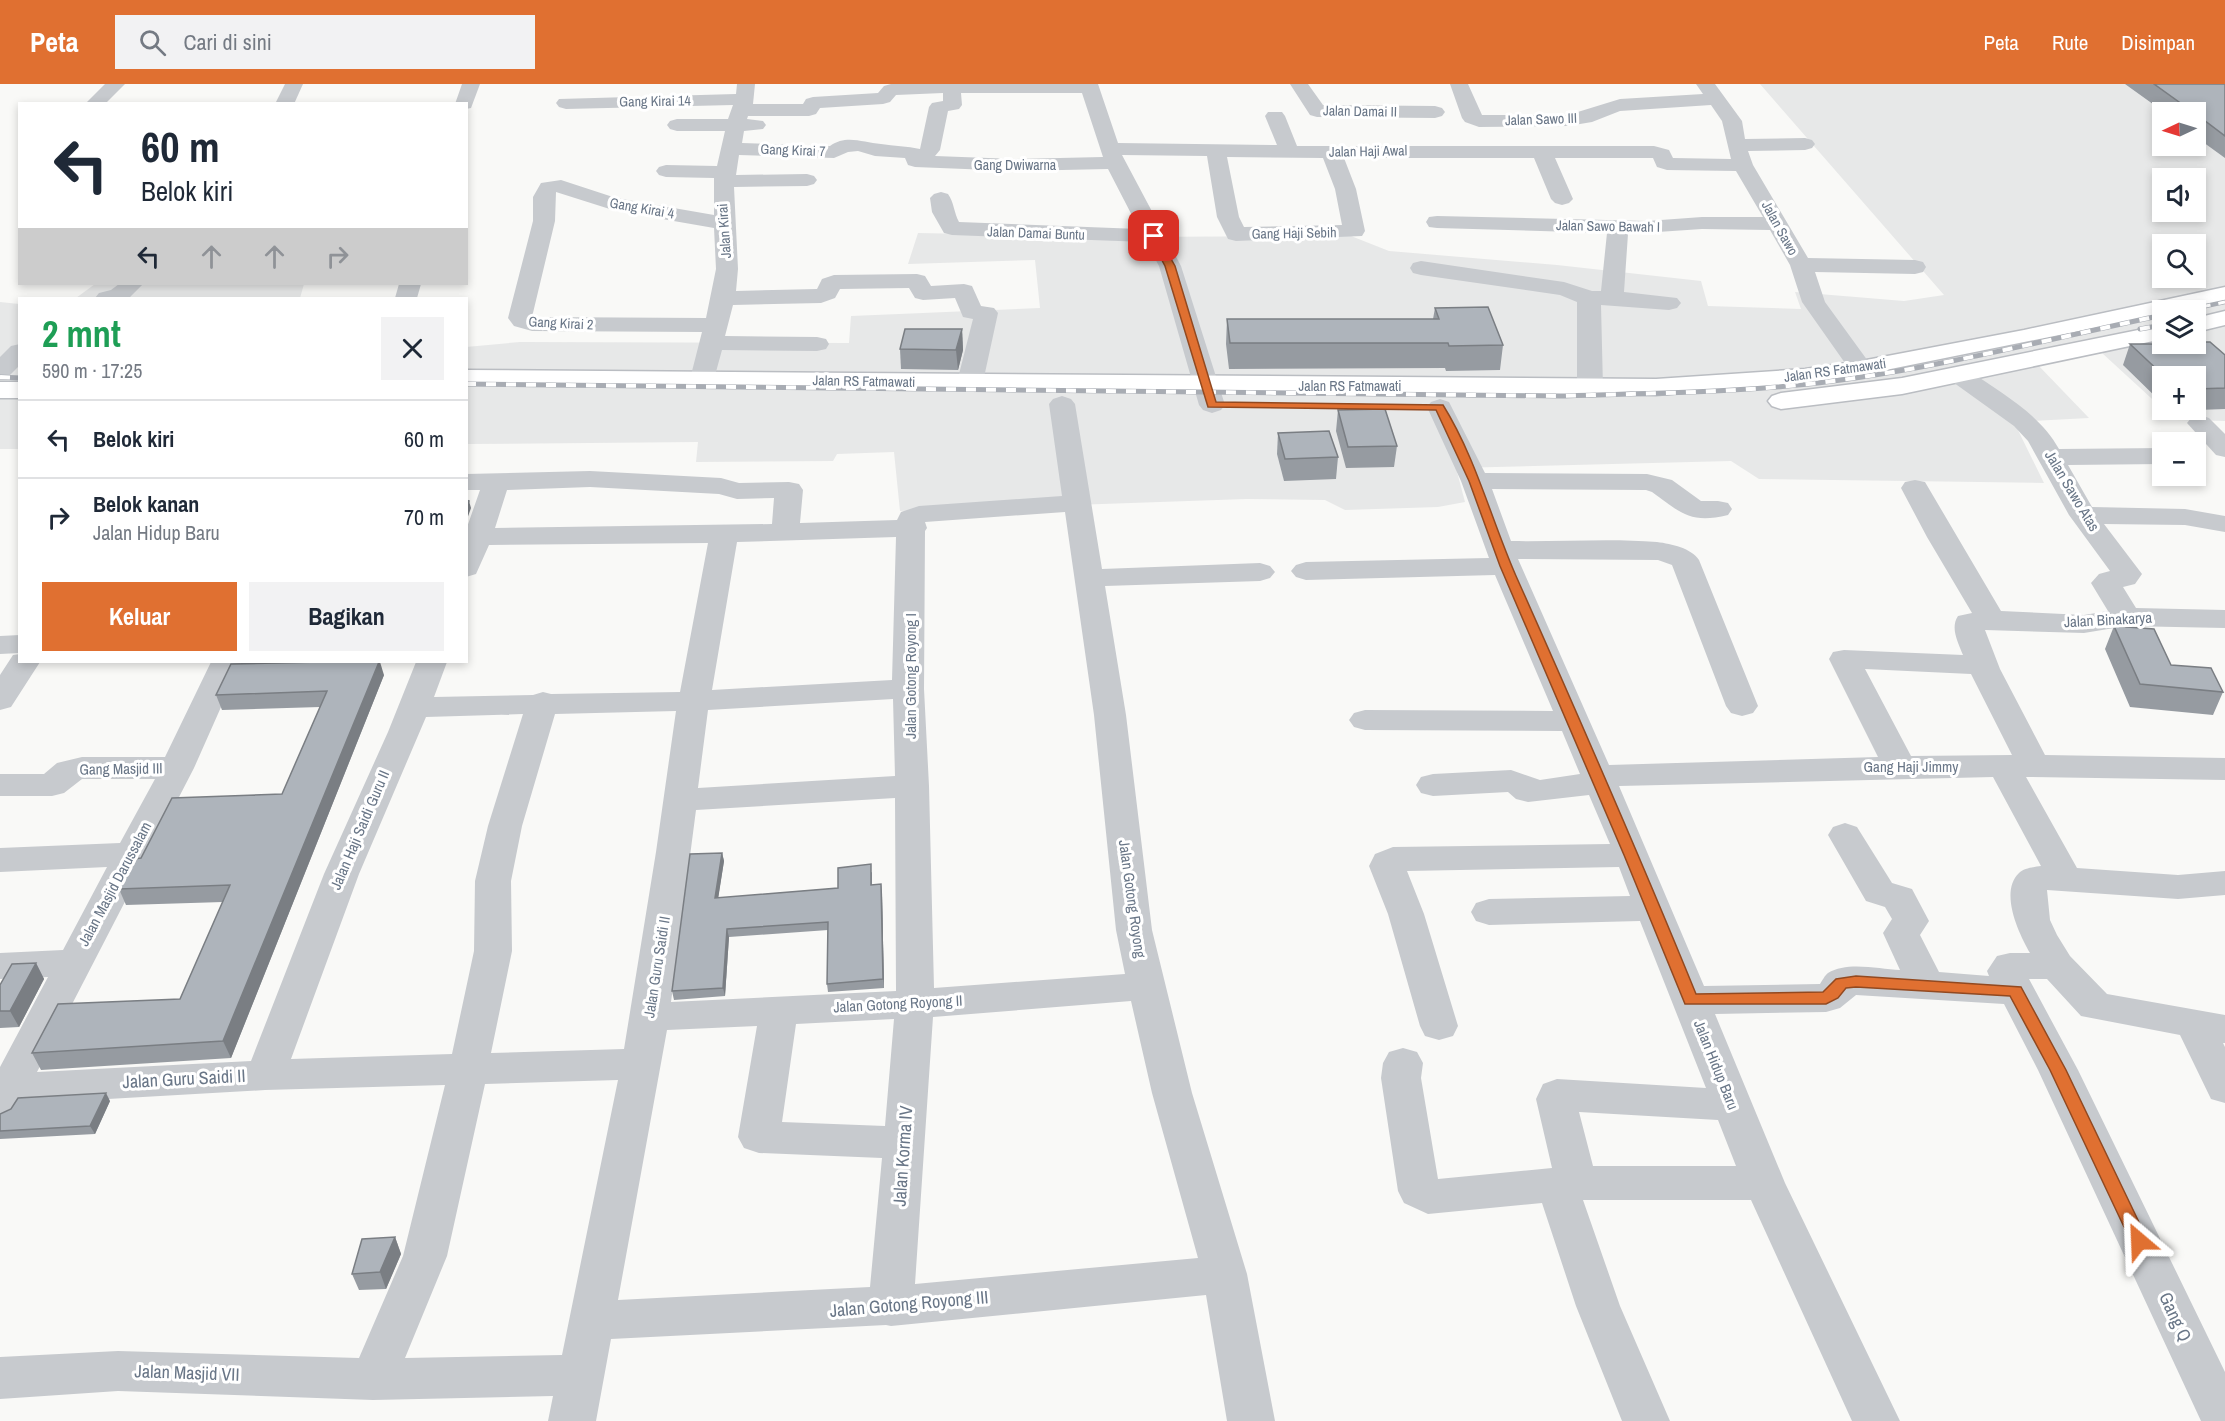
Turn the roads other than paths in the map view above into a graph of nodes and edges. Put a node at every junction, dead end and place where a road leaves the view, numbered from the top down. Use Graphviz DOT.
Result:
graph roads {
  1 [pos="116,84"];
  2 [pos="294,84"];
  3 [pos="471,84"];
  4 [pos="1299,84"];
  5 [pos="1459,84"];
  6 [pos="1090,85"];
  7 [pos="952,87"];
  8 [pos="1711,92"];
  9 [pos="96,102"];
  10 [pos="285,102"];
  11 [pos="465,102"];
  12 [pos="566,102"];
  13 [pos="742,105"];
  14 [pos="1435,112"];
  15 [pos="1275,117"];
  16 [pos="804,124"];
  17 [pos="677,125"];
  18 [pos="1805,144"];
  19 [pos="1216,151"];
  20 [pos="1289,151"];
  21 [pos="1331,152"];
  22 [pos="1542,152"];
  23 [pos="1740,155"];
  24 [pos="1113,156"];
  25 [pos="916,158"];
  26 [pos="726,171"];
  27 [pos="814,173"];
  28 [pos="668,177"];
  29 [pos="560,186"];
  30 [pos="941,198"];
  31 [pos="1562,199"];
  32 [pos="1437,222"];
  33 [pos="726,224"];
  34 [pos="1778,224"];
  35 [pos="1618,228"];
  36 [pos="1154,236"];
  37 [pos="1801,266"];
  38 [pos="1915,267"];
  39 [pos="1420,268"];
  40 [pos="131,285"];
  41 [pos="2225,294"];
  42 [pos="111,297"];
  43 [pos="723,298"];
  44 [pos="1600,298"];
  45 [pos="1669,303"];
  46 [pos="713,334"];
  47 [pos="2152,334"];
  48 [pos="817,344"];
  49 [pos="18,353"];
  50 [pos="1861,368"];
  51 [pos="0,371"];
  52 [pos="18,372"];
  53 [pos="1959,375"];
  54 [pos="468,377"];
  55 [pos="702,379"];
  56 [pos="970,382"];
  57 [pos="1590,388"];
  58 [pos="0,390"];
  59 [pos="18,390"];
  60 [pos="1209,395"];
  61 [pos="468,397"];
  62 [pos="1062,404"];
  63 [pos="1440,407"];
  64 [pos="2200,423"];
  65 [pos="2225,449"];
  66 [pos="2206,455"];
  67 [pos="2225,455"];
  68 [pos="2152,456"];
  69 [pos="2051,457"];
  70 [pos="1475,481"];
  71 [pos="468,482"];
  72 [pos="495,482"];
  73 [pos="1915,488"];
  74 [pos="1078,503"];
  75 [pos="1718,509"];
  76 [pos="2083,515"];
  77 [pos="2225,524"];
  78 [pos="913,528"];
  79 [pos="785,532"];
  80 [pos="724,534"];
  81 [pos="478,537"];
  82 [pos="1503,557"];
  83 [pos="468,563"];
  84 [pos="1305,566"];
  85 [pos="1260,572"];
  86 [pos="1090,578"];
  87 [pos="2126,617"];
  88 [pos="2225,619"];
  89 [pos="1991,620"];
  90 [pos="18,644"];
  91 [pos="0,645"];
  92 [pos="23,663"];
  93 [pos="226,663"];
  94 [pos="431,663"];
  95 [pos="1982,665"];
  96 [pos="908,689"];
  97 [pos="0,700"];
  98 [pos="694,701"];
  99 [pos="543,702"];
  100 [pos="1742,706"];
  101 [pos="416,707"];
  102 [pos="1365,720"];
  103 [pos="1572,721"];
  104 [pos="1899,766"];
  105 [pos="2019,766"];
  106 [pos="177,768"];
  107 [pos="2225,769"];
  108 [pos="1599,780"];
  109 [pos="0,785"];
  110 [pos="1433,785"];
  111 [pos="912,786"];
  112 [pos="681,800"];
  113 [pos="1845,835"];
  114 [pos="131,854"];
  115 [pos="1632,855"];
  116 [pos="0,860"];
  117 [pos="2066,879"];
  118 [pos="2225,883"];
  119 [pos="1653,908"];
  120 [pos="1489,912"];
  121 [pos="73,963"];
  122 [pos="0,966"];
  123 [pos="2057,966"];
  124 [pos="1926,985"];
  125 [pos="1146,986"];
  126 [pos="2015,991"];
  127 [pos="1691,1000"];
  128 [pos="915,1004"];
  129 [pos="779,1010"];
  130 [pos="650,1017"];
  131 [pos="1439,1026"];
  132 [pos="2210,1027"];
  133 [pos="1403,1063"];
  134 [pos="640,1064"];
  135 [pos="469,1069"];
  136 [pos="265,1075"];
  137 [pos="2225,1088"];
  138 [pos="3,1095"];
  139 [pos="1732,1105"];
  140 [pos="904,1143"];
  141 [pos="1764,1184"];
  142 [pos="1566,1185"];
  143 [pos="1225,1274"];
  144 [pos="891,1307"];
  145 [pos="592,1320"];
  146 [pos="582,1375"];
  147 [pos="0,1378"];
  148 [pos="373,1380"];
  149 [pos="572,1421"];
  150 [pos="1251,1421"];
  151 [pos="1646,1421"];
  152 [pos="1876,1421"];
  153 [pos="2225,1421"];
  1 -- 9 [label="street"];
  2 -- 10 [label="street"];
  3 -- 11 [label="street"];
  4 -- 14 [label="street, Jalan Damai II"];
  5 -- 8 [label="street, Jalan Sawo III"];
  6 -- 7 [label="street"];
  6 -- 24 [label="street"];
  7 -- 13 [label="street"];
  7 -- 25 [label="street"];
  8 -- 23 [label="street, Jalan Sawo"];
  12 -- 13 [label="street, Gang Kirai 14"];
  13 -- 16 [label="street"];
  13 -- 17 [label="street"];
  13 -- 26 [label="street, Jalan Kirai"];
  15 -- 20 [label="street"];
  18 -- 23 [label="street"];
  19 -- 20 [label="street, Jalan Haji Awal"];
  19 -- 21 [label="street, Gang Haji Sebih"];
  19 -- 24 [label="street, Jalan Haji Awal"];
  20 -- 21 [label="street, Jalan Haji Awal"];
  21 -- 22 [label="street, Jalan Haji Awal"];
  22 -- 23 [label="street, Jalan Haji Awal"];
  22 -- 31 [label="street"];
  23 -- 34 [label="street, Jalan Sawo"];
  24 -- 25 [label="street, Gang Dwiwarna"];
  24 -- 36 [label="street"];
  25 -- 26 [label="street, Gang Kirai 7"];
  26 -- 27 [label="street"];
  26 -- 28 [label="street"];
  26 -- 33 [label="street, Jalan Kirai"];
  29 -- 33 [label="street, Gang Kirai 4"];
  29 -- 46 [label="street, Gang Kirai 2"];
  30 -- 36 [label="street, Jalan Damai Buntu"];
  32 -- 35 [label="street, Jalan Sawo Bawah I"];
  33 -- 43 [label="street, Jalan Kirai"];
  34 -- 35 [label="street, Jalan Sawo Bawah I"];
  34 -- 37 [label="street, Jalan Sawo"];
  35 -- 44 [label="street"];
  36 -- 60 [label="street"];
  37 -- 38 [label="street"];
  37 -- 50 [label="street, Jalan Sawo"];
  39 -- 44 [label="street"];
  40 -- 42 [label="street"];
  41 -- 50 [label="main road, Jalan RS Fatmawati"];
  43 -- 46 [label="street, Jalan Kirai"];
  43 -- 56 [label="street"];
  44 -- 45 [label="street"];
  44 -- 57 [label="street"];
  46 -- 48 [label="street"];
  46 -- 55 [label="street, Jalan Kirai"];
  47 -- 53 [label="main road, Jalan RS Fatmawati"];
  49 -- 51 [label="street"];
  50 -- 57 [label="main road, Jalan RS Fatmawati"];
  51 -- 52 [label="main road"];
  53 -- 63 [label="main road, Jalan RS Fatmawati"];
  53 -- 69 [label="street, Jalan Sawo Atas"];
  54 -- 55 [label="main road, Jalan RS Fatmawati"];
  55 -- 56 [label="main road, Jalan RS Fatmawati"];
  56 -- 60 [label="main road, Jalan RS Fatmawati"];
  57 -- 60 [label="main road, Jalan RS Fatmawati"];
  58 -- 59 [label="main road"];
  60 -- 62 [label="main road, Jalan RS Fatmawati"];
  60 -- 63 [label="main road, Jalan RS Fatmawati"];
  61 -- 62 [label="main road, Jalan RS Fatmawati"];
  62 -- 74 [label="street, Jalan Gotong Royong"];
  63 -- 70 [label="street, Jalan Hidup Baru"];
  64 -- 65 [label="street"];
  66 -- 67 [label="street"];
  68 -- 69 [label="street"];
  69 -- 76 [label="street, Jalan Sawo Atas"];
  70 -- 75 [label="street"];
  70 -- 82 [label="street, Jalan Hidup Baru"];
  71 -- 72 [label="street"];
  72 -- 79 [label="street"];
  72 -- 81 [label="street"];
  73 -- 89 [label="street"];
  74 -- 78 [label="street"];
  74 -- 86 [label="street, Jalan Gotong Royong"];
  76 -- 77 [label="street"];
  76 -- 87 [label="street, Jalan Sawo Atas"];
  78 -- 79 [label="street"];
  78 -- 96 [label="street, Jalan Gotong Royong I"];
  79 -- 80 [label="street"];
  80 -- 81 [label="street"];
  80 -- 98 [label="street, Jalan Guru Saidi II"];
  81 -- 83 [label="street"];
  82 -- 84 [label="street"];
  82 -- 100 [label="street"];
  82 -- 103 [label="street, Jalan Hidup Baru"];
  85 -- 86 [label="street"];
  86 -- 125 [label="street, Jalan Gotong Royong"];
  87 -- 88 [label="street, Jalan Binakarya"];
  87 -- 89 [label="street, Jalan Binakarya"];
  89 -- 95 [label="street"];
  90 -- 91 [label="street"];
  92 -- 97 [label="street"];
  93 -- 106 [label="street, Jalan Masjid Darussalam"];
  94 -- 101 [label="street, Jalan Haji Saidi Guru II"];
  95 -- 104 [label="street"];
  95 -- 105 [label="street"];
  96 -- 98 [label="street"];
  96 -- 111 [label="street, Jalan Gotong Royong I"];
  98 -- 99 [label="street"];
  98 -- 112 [label="street, Jalan Guru Saidi II"];
  99 -- 101 [label="street"];
  99 -- 135 [label="street"];
  101 -- 136 [label="street, Jalan Haji Saidi Guru II"];
  102 -- 103 [label="street"];
  103 -- 108 [label="street, Jalan Hidup Baru"];
  104 -- 105 [label="street, Gang Haji Jimmy"];
  104 -- 108 [label="street, Gang Haji Jimmy"];
  105 -- 107 [label="street, Gang Haji Jimmy"];
  105 -- 117 [label="street"];
  106 -- 109 [label="street, Gang Masjid III"];
  106 -- 114 [label="street, Jalan Masjid Darussalam"];
  108 -- 110 [label="street, Gang Haji Jimmy"];
  108 -- 115 [label="street, Jalan Hidup Baru"];
  111 -- 112 [label="street"];
  111 -- 128 [label="street, Jalan Gotong Royong I"];
  112 -- 130 [label="street, Jalan Guru Saidi II"];
  113 -- 124 [label="street"];
  114 -- 116 [label="street"];
  114 -- 121 [label="street, Jalan Masjid Darussalam"];
  115 -- 119 [label="street, Jalan Hidup Baru"];
  115 -- 131 [label="street"];
  117 -- 118 [label="street"];
  117 -- 123 [label="street"];
  119 -- 120 [label="street"];
  119 -- 127 [label="street, Jalan Hidup Baru"];
  121 -- 122 [label="street"];
  121 -- 138 [label="street, Jalan Masjid Darussalam"];
  123 -- 126 [label="street, Gang Q"];
  123 -- 132 [label="street"];
  124 -- 126 [label="street"];
  124 -- 127 [label="street"];
  125 -- 128 [label="street, Jalan Gotong Royong II"];
  125 -- 143 [label="street, Jalan Gotong Royong"];
  126 -- 153 [label="street, Gang Q"];
  127 -- 139 [label="street, Jalan Hidup Baru"];
  128 -- 129 [label="street, Jalan Gotong Royong II"];
  128 -- 140 [label="street, Jalan Korma IV"];
  129 -- 130 [label="street, Jalan Gotong Royong II"];
  129 -- 140 [label="street"];
  130 -- 134 [label="street, Jalan Guru Saidi II"];
  132 -- 137 [label="street"];
  133 -- 142 [label="street"];
  134 -- 135 [label="street, Jalan Guru Saidi II"];
  134 -- 145 [label="street"];
  135 -- 136 [label="street, Jalan Guru Saidi II"];
  135 -- 148 [label="street"];
  136 -- 138 [label="street, Jalan Guru Saidi II"];
  139 -- 141 [label="street, Jalan Hidup Baru"];
  139 -- 142 [label="street"];
  140 -- 144 [label="street, Jalan Korma IV"];
  141 -- 142 [label="street"];
  141 -- 152 [label="street, Jalan Hidup Baru"];
  142 -- 151 [label="street"];
  143 -- 144 [label="street, Jalan Gotong Royong III"];
  143 -- 150 [label="street, Jalan Gotong Royong"];
  144 -- 145 [label="street, Jalan Gotong Royong III"];
  145 -- 146 [label="street"];
  146 -- 148 [label="street, Jalan Masjid VII"];
  146 -- 149 [label="street"];
  147 -- 148 [label="street, Jalan Masjid VII"];
}
